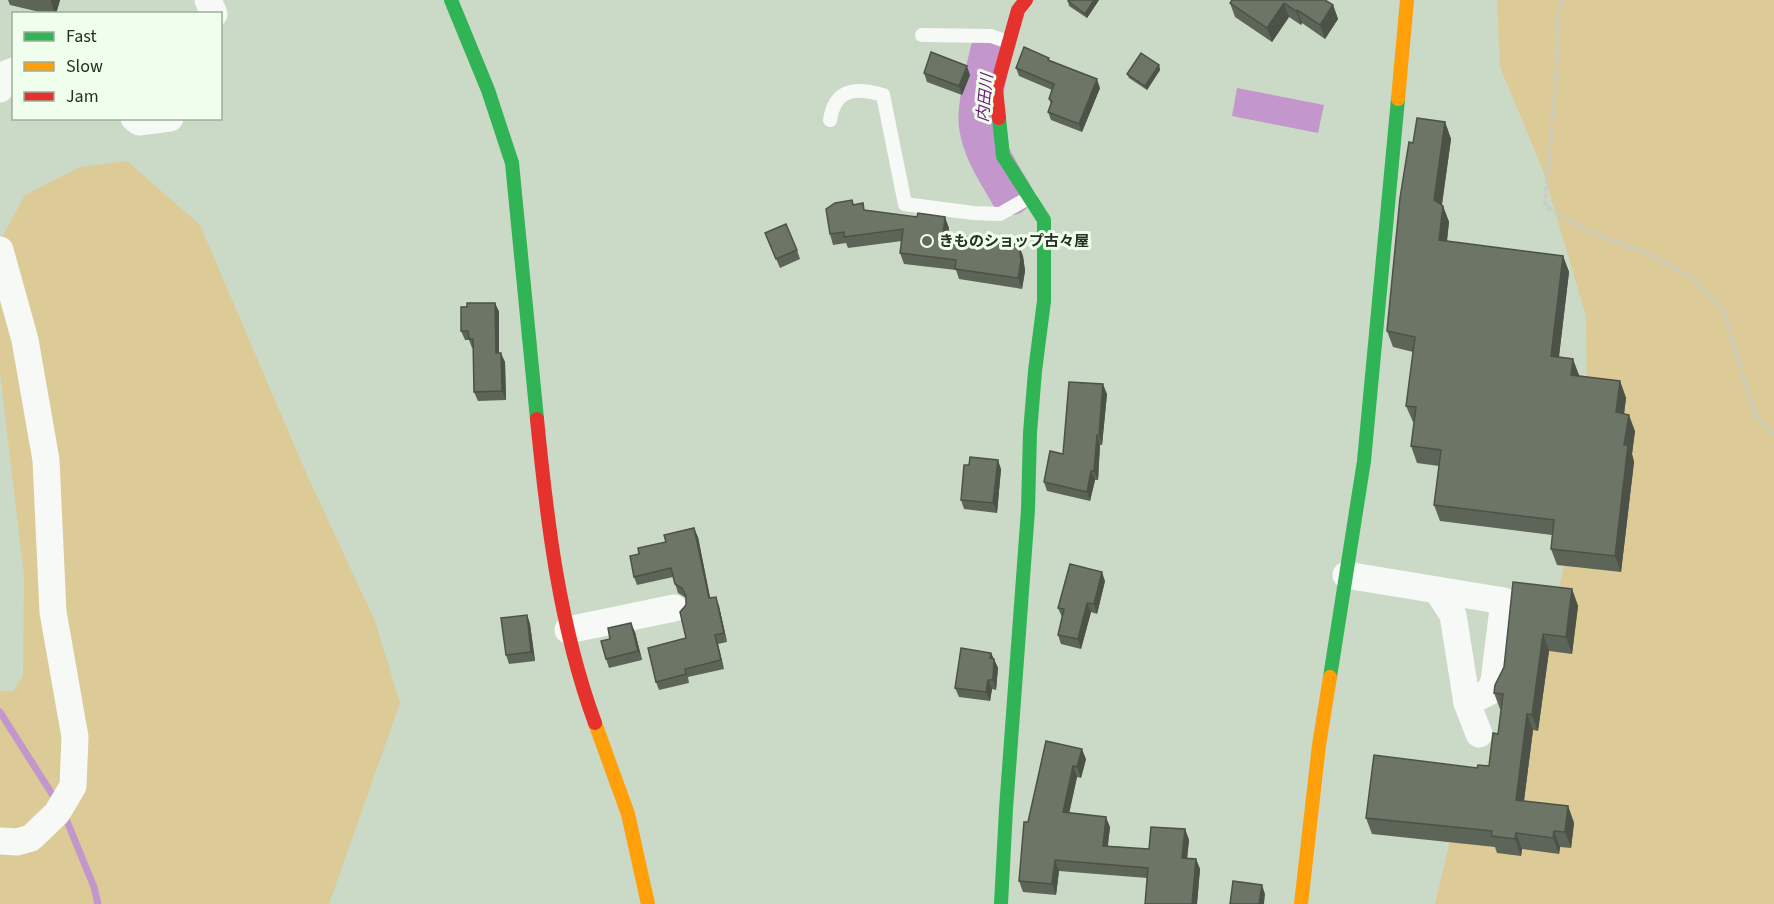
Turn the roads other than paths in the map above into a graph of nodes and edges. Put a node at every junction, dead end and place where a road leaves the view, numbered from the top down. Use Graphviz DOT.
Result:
graph roads {
  1 [pos="451,0"];
  2 [pos="1026,0"];
  3 [pos="1407,0"];
  4 [pos="921,35"];
  5 [pos="1000,39"];
  6 [pos="12,72"];
  7 [pos="0,89"];
  8 [pos="136,120"];
  9 [pos="154,120"];
  10 [pos="830,120"];
  11 [pos="1029,198"];
  12 [pos="0,250"];
  13 [pos="1346,575"];
  14 [pos="1437,590"];
  15 [pos="674,609"];
  16 [pos="568,630"];
  17 [pos="1467,704"];
  18 [pos="1479,734"];
  19 [pos="0,841"];
  20 [pos="648,904"];
  21 [pos="1002,904"];
  22 [pos="1301,904"];
  1 -- 16 [label="street"];
  2 -- 5 [label="street"];
  3 -- 13 [label="street"];
  4 -- 5 [label="lane"];
  5 -- 11 [label="street"];
  6 -- 7 [label="street"];
  8 -- 9 [label="street"];
  10 -- 11 [label="lane"];
  11 -- 21 [label="street"];
  12 -- 19 [label="street"];
  13 -- 14 [label="street"];
  13 -- 22 [label="street"];
  14 -- 17 [label="street"];
  14 -- 17 [label="street"];
  15 -- 16 [label="street"];
  16 -- 20 [label="street"];
  17 -- 18 [label="street"];
}
